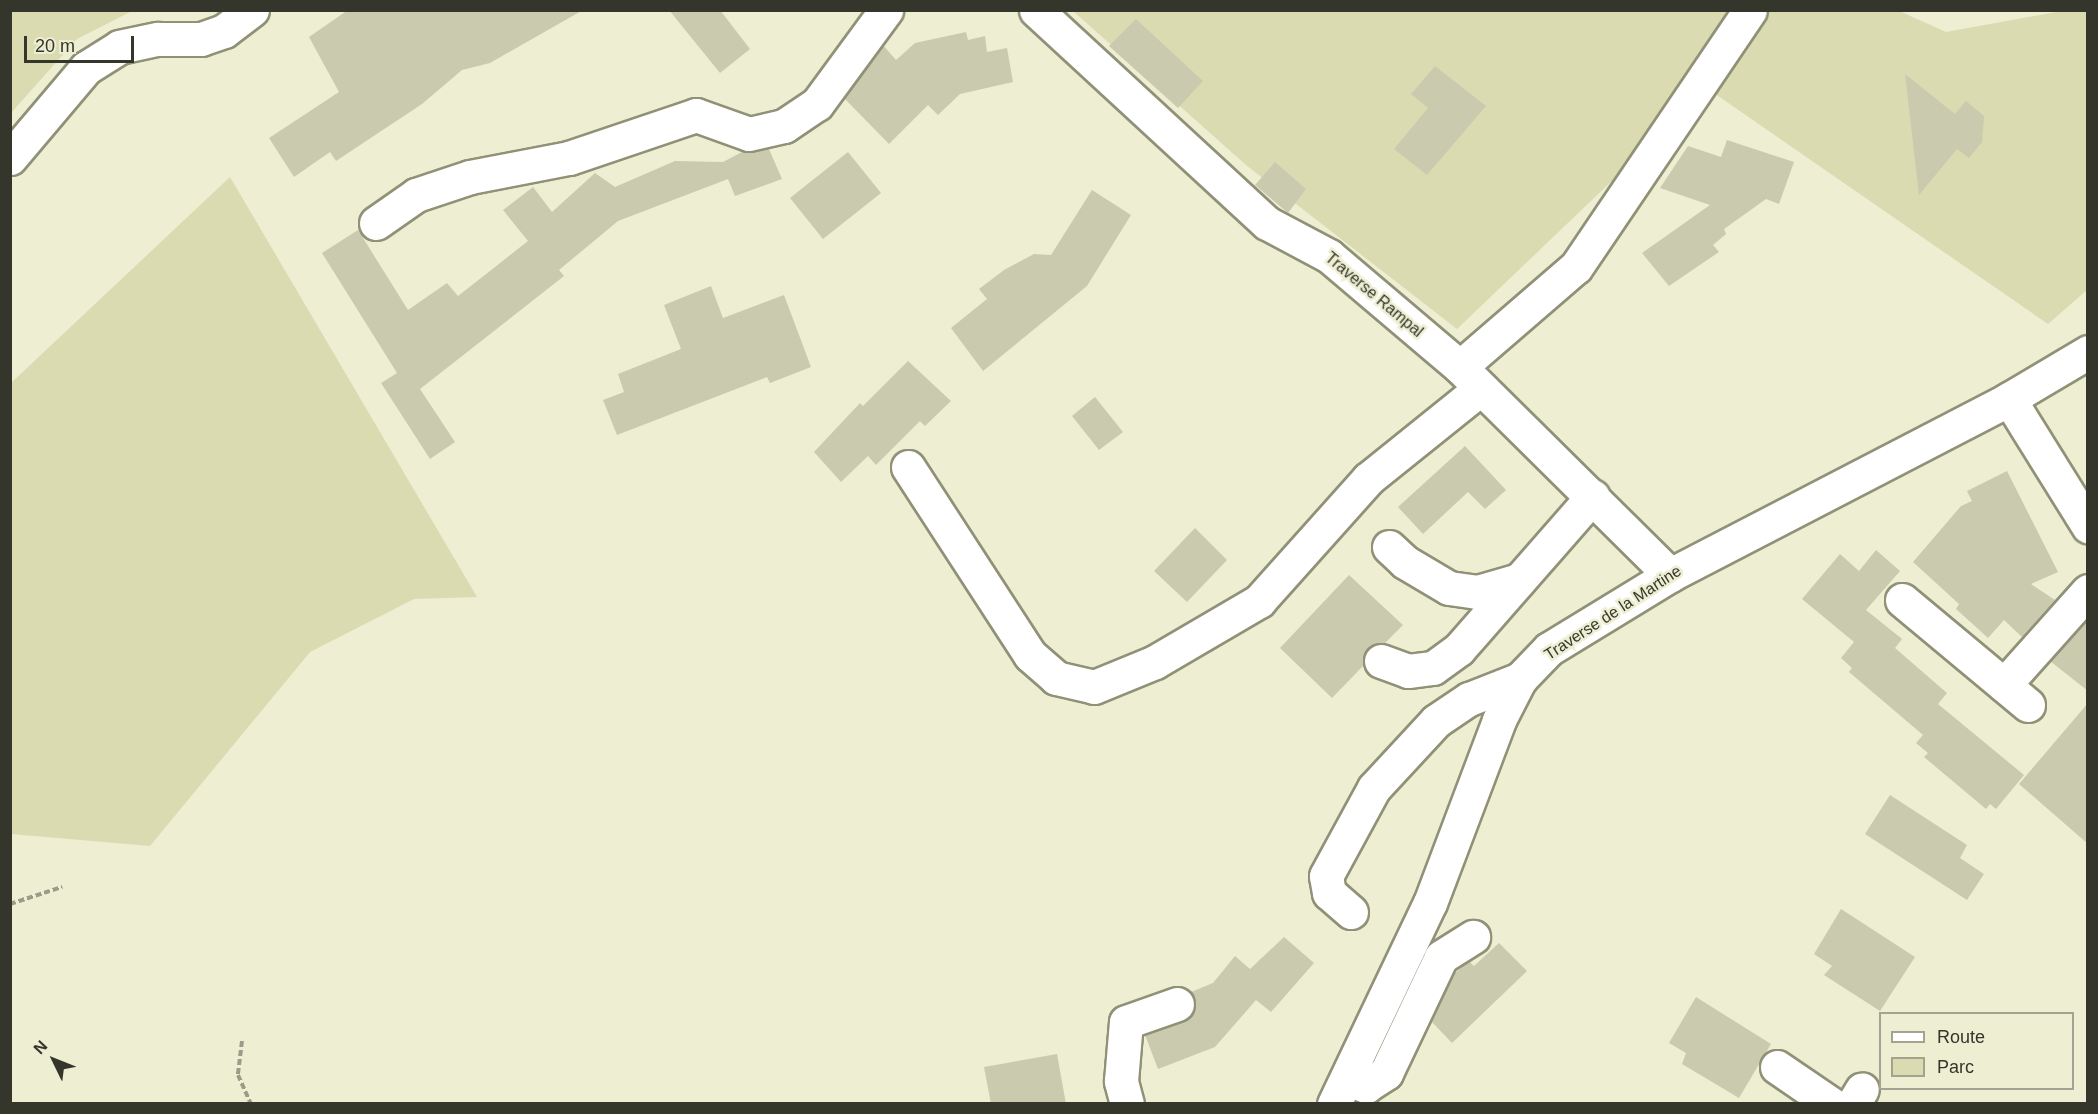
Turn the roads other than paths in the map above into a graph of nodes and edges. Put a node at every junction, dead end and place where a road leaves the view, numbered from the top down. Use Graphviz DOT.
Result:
graph roads {
  1 [pos="252,10"];
  2 [pos="886,10"];
  3 [pos="1036,10"];
  4 [pos="1750,10"];
  5 [pos="10,158"];
  6 [pos="376,223"];
  7 [pos="2088,352"];
  8 [pos="1471,378"];
  9 [pos="2009,399"];
  10 [pos="908,467"];
  11 [pos="1593,496"];
  12 [pos="2088,526"];
  13 [pos="1389,547"];
  14 [pos="1670,575"];
  15 [pos="1519,580"];
  16 [pos="2088,591"];
  17 [pos="1902,600"];
  18 [pos="1381,661"];
  19 [pos="1521,680"];
  20 [pos="1351,912"];
  21 [pos="1473,937"];
  22 [pos="1177,1004"];
  23 [pos="1778,1067"];
  24 [pos="1340,1091"];
  25 [pos="1127,1104"];
  26 [pos="1830,1104"];
  1 -- 5 [label="street"];
  2 -- 6 [label="street"];
  3 -- 8 [label="street, Traverse Rampal"];
  4 -- 8 [label="street"];
  7 -- 9 [label="street, Traverse de la Martine"];
  8 -- 10 [label="street"];
  8 -- 11 [label="street, Traverse Rampal"];
  9 -- 12 [label="street"];
  9 -- 14 [label="street, Traverse de la Martine"];
  11 -- 14 [label="street, Traverse Rampal"];
  11 -- 15 [label="street"];
  13 -- 15 [label="street"];
  14 -- 19 [label="street, Traverse de la Martine"];
  15 -- 18 [label="street"];
  16 -- 17 [label="street"];
  19 -- 20 [label="street"];
  19 -- 24 [label="street, Traverse de la Martine"];
  21 -- 24 [label="street"];
  22 -- 25 [label="street"];
  23 -- 26 [label="street"];
}
